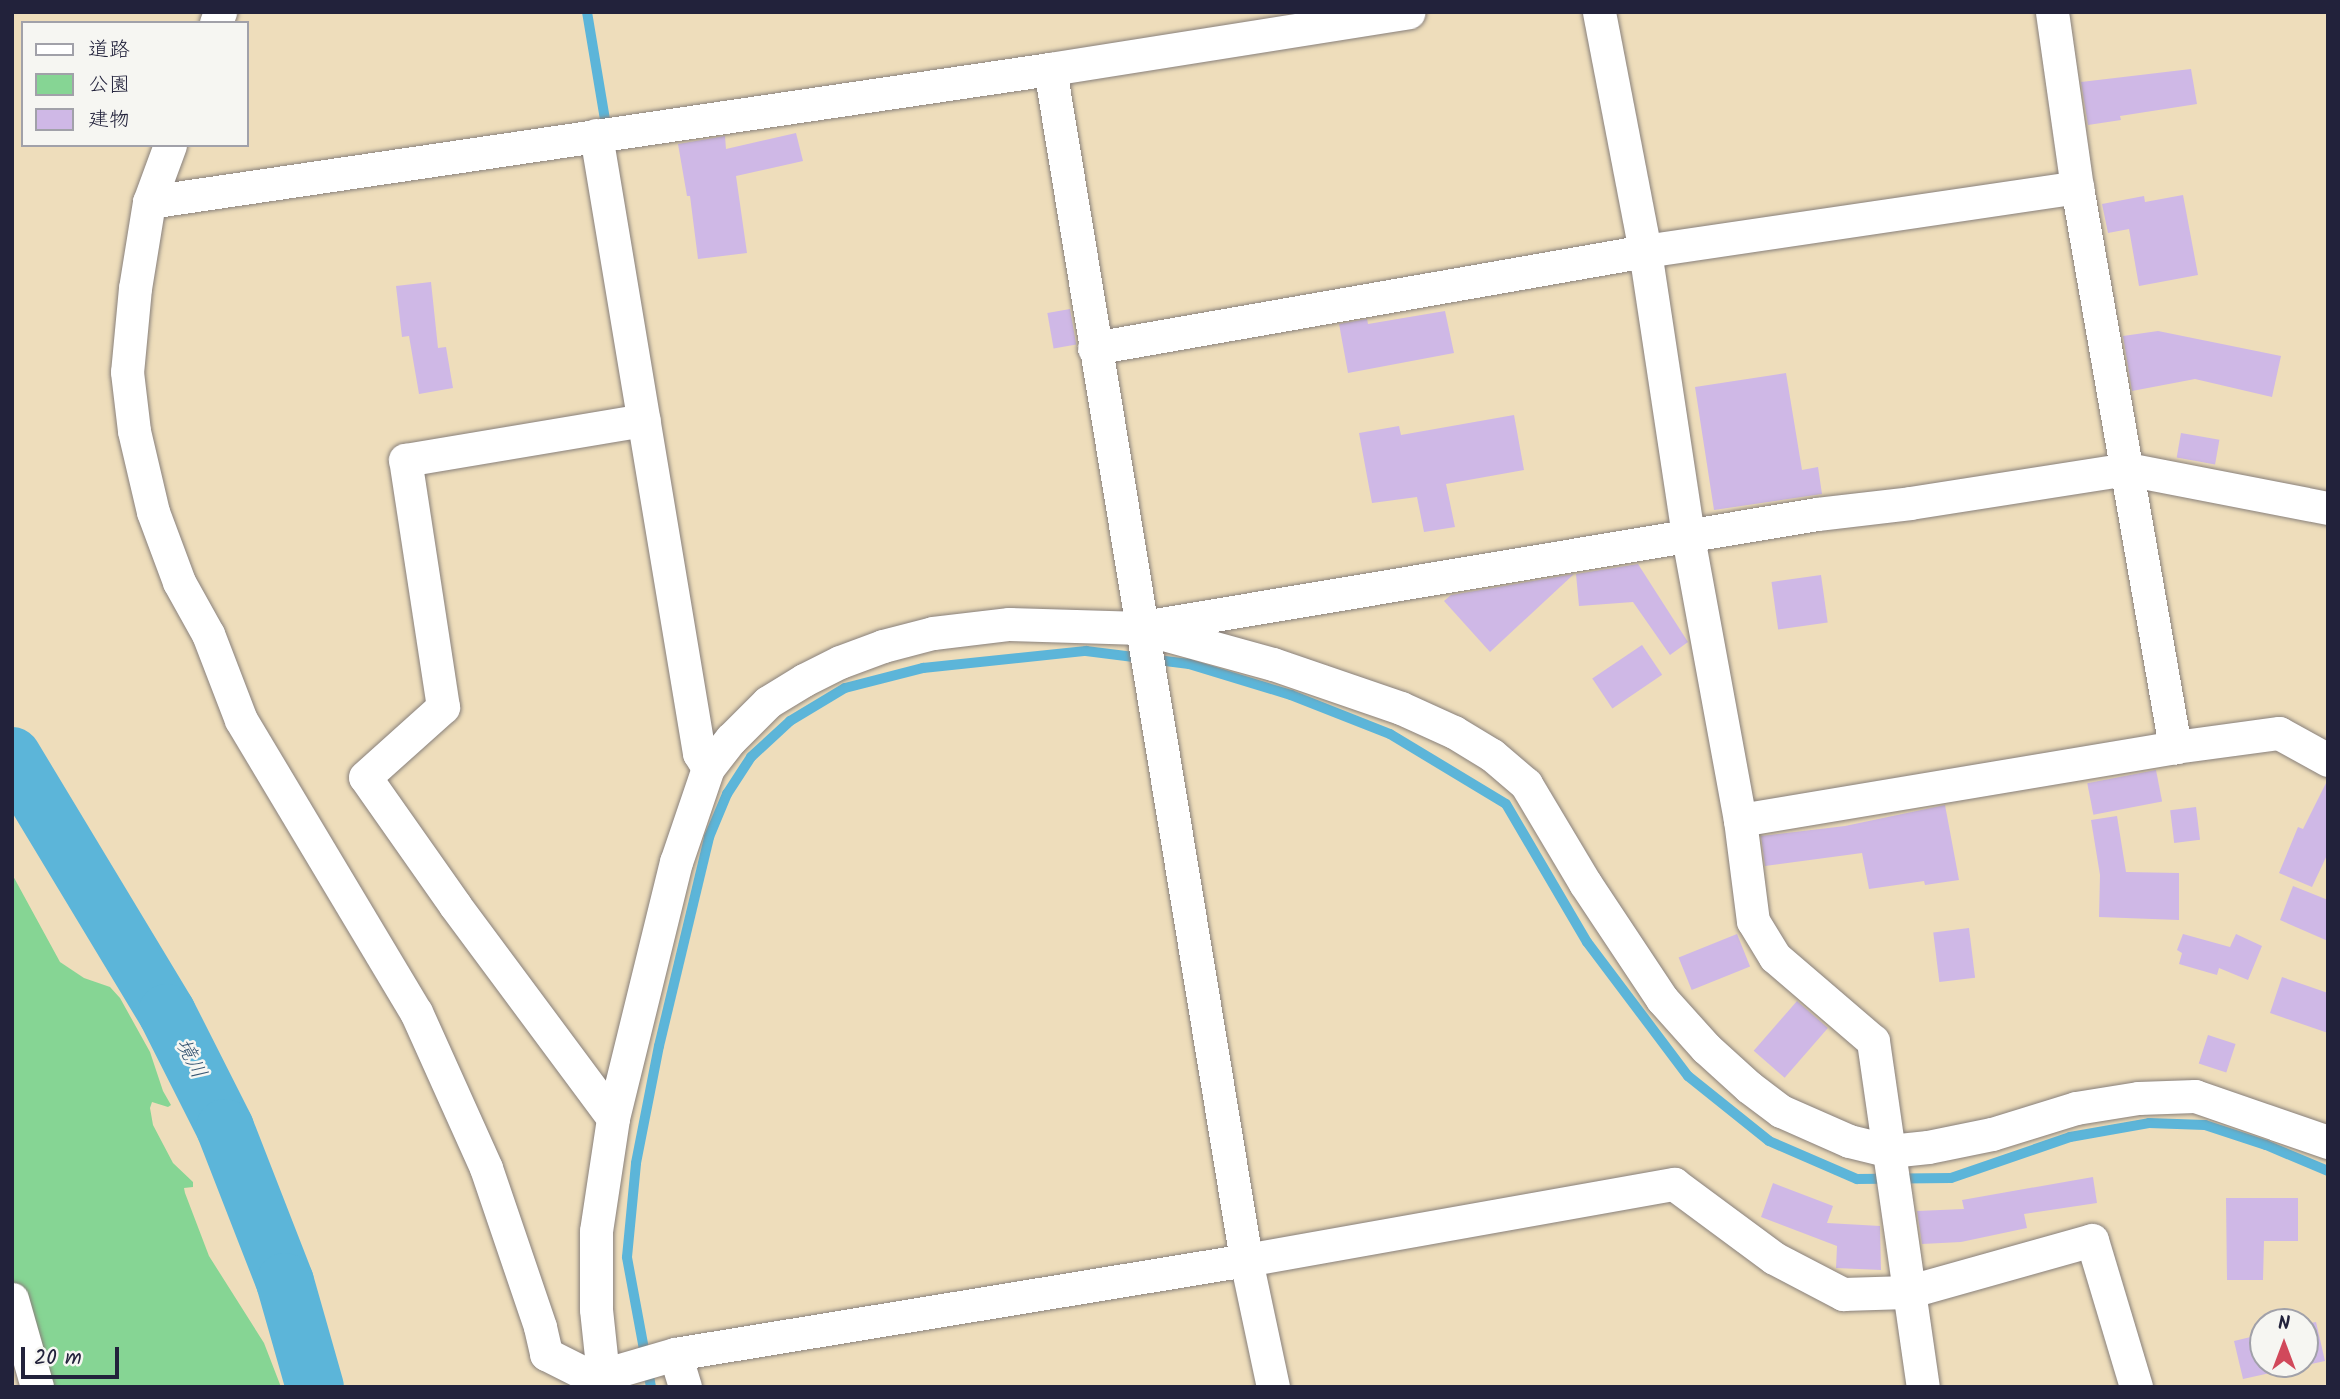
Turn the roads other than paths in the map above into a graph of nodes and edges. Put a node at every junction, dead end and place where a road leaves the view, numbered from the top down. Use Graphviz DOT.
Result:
graph roads {
  1 [pos="1409,12"];
  2 [pos="1599,12"];
  3 [pos="2052,12"];
  4 [pos="1050,69"];
  5 [pos="596,135"];
  6 [pos="169,147"];
  7 [pos="2077,187"];
  8 [pos="149,202"];
  9 [pos="1645,251"];
  10 [pos="1094,348"];
  11 [pos="644,420"];
  12 [pos="2127,469"];
  13 [pos="2328,508"];
  14 [pos="1688,537"];
  15 [pos="1142,628"];
  16 [pos="2175,747"];
  17 [pos="2328,760"];
  18 [pos="708,768"];
  19 [pos="1740,820"];
  20 [pos="613,1118"];
  21 [pos="2328,1142"];
  22 [pos="1890,1152"];
  23 [pos="1246,1259"];
  24 [pos="1907,1292"];
  25 [pos="12,1299"];
  26 [pos="546,1354"];
  27 [pos="675,1354"];
  28 [pos="603,1375"];
  29 [pos="37,1387"];
  30 [pos="560,1387"];
  31 [pos="685,1387"];
  32 [pos="1273,1387"];
  33 [pos="1923,1387"];
  34 [pos="2136,1387"];
  1 -- 4 [label="street"];
  2 -- 9 [label="street"];
  3 -- 7 [label="street"];
  4 -- 5 [label="street"];
  4 -- 10 [label="street"];
  5 -- 8 [label="street"];
  5 -- 11 [label="street"];
  6 -- 8 [label="street"];
  7 -- 9 [label="street"];
  7 -- 12 [label="street"];
  8 -- 26 [label="street"];
  9 -- 10 [label="street"];
  9 -- 14 [label="street"];
  10 -- 15 [label="street"];
  11 -- 18 [label="street"];
  11 -- 20 [label="street"];
  12 -- 13 [label="street"];
  12 -- 14 [label="street"];
  12 -- 16 [label="street"];
  14 -- 15 [label="street"];
  14 -- 19 [label="street"];
  15 -- 18 [label="street"];
  15 -- 22 [label="street"];
  15 -- 23 [label="street"];
  16 -- 17 [label="street"];
  16 -- 19 [label="street"];
  18 -- 20 [label="street"];
  19 -- 22 [label="street"];
  20 -- 28 [label="street"];
  21 -- 22 [label="street"];
  22 -- 24 [label="street"];
  23 -- 24 [label="street"];
  23 -- 27 [label="street"];
  23 -- 32 [label="street"];
  24 -- 33 [label="street"];
  24 -- 34 [label="street"];
  25 -- 29 [label="street"];
  26 -- 28 [label="street"];
  26 -- 30 [label="street"];
  27 -- 28 [label="street"];
  27 -- 31 [label="street"];
}
